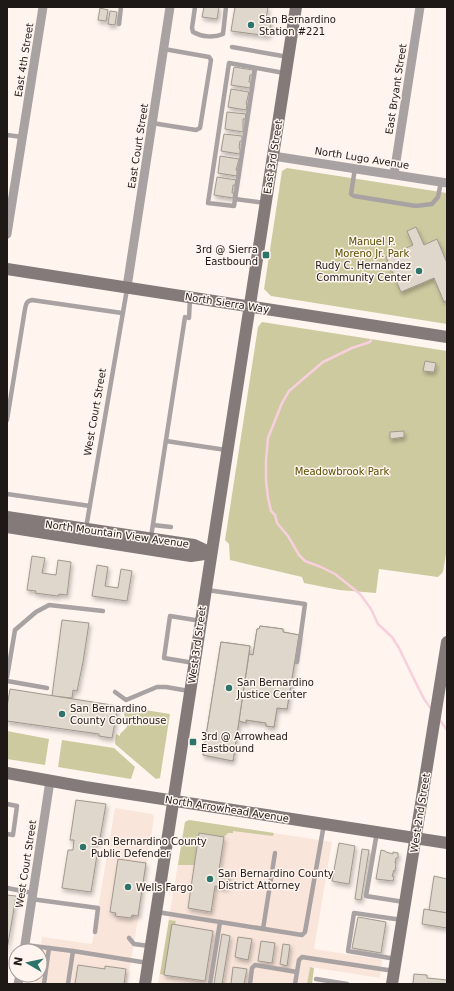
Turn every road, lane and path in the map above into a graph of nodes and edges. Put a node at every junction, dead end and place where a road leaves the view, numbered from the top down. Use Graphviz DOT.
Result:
graph roads {
  1 [pos="43,7"];
  2 [pos="121,7"];
  3 [pos="170,7"];
  4 [pos="195,7"];
  5 [pos="226,7"];
  6 [pos="296,7"];
  7 [pos="420,7"];
  8 [pos="118,24"];
  9 [pos="232,47"];
  10 [pos="164,49"];
  11 [pos="288,57"];
  12 [pos="255,69"];
  13 [pos="286,73"];
  14 [pos="152,123"];
  15 [pos="7,135"];
  16 [pos="22,137"];
  17 [pos="273,156"];
  18 [pos="355,168"];
  19 [pos="394,174"];
  20 [pos="444,182"];
  21 [pos="10,190"];
  22 [pos="235,199"];
  23 [pos="266,204"];
  24 [pos="7,234"];
  25 [pos="7,269"];
  26 [pos="127,288"];
  27 [pos="190,297"];
  28 [pos="250,307"];
  29 [pos="122,314"];
  30 [pos="447,337"];
  31 [pos="10,385"];
  32 [pos="7,420"];
  33 [pos="166,441"];
  34 [pos="228,451"];
  35 [pos="7,494"];
  36 [pos="90,506"];
  37 [pos="7,517"];
  38 [pos="153,525"];
  39 [pos="7,527"];
  40 [pos="172,527"];
  41 [pos="85,534"];
  42 [pos="150,544"];
  43 [pos="211,553"];
  44 [pos="206,590"];
  45 [pos="103,611"];
  46 [pos="201,621"];
  47 [pos="447,642"];
  48 [pos="297,662"];
  49 [pos="195,663"];
  50 [pos="7,677"];
  51 [pos="7,681"];
  52 [pos="47,688"];
  53 [pos="191,691"];
  54 [pos="115,692"];
  55 [pos="7,774"];
  56 [pos="50,781"];
  57 [pos="174,800"];
  58 [pos="7,804"];
  59 [pos="324,824"];
  60 [pos="377,832"];
  61 [pos="7,834"];
  62 [pos="415,837"];
  63 [pos="447,843"];
  64 [pos="275,853"];
  65 [pos="7,888"];
  66 [pos="32,896"];
  67 [pos="404,902"];
  68 [pos="156,912"];
  69 [pos="402,920"];
  70 [pos="220,922"];
  71 [pos="263,929"];
  72 [pos="94,932"];
  73 [pos="129,938"];
  74 [pos="25,943"];
  75 [pos="151,947"];
  76 [pos="49,948"];
  77 [pos="73,951"];
  78 [pos="148,963"];
  79 [pos="395,965"];
  80 [pos="297,971"];
  81 [pos="316,979"];
  82 [pos="147,983"];
  83 [pos="44,984"];
  84 [pos="68,984"];
  85 [pos="210,984"];
  86 [pos="250,984"];
  87 [pos="295,984"];
  88 [pos="347,984"];
  89 [pos="392,984"];
  1 -- 16 [label="street, East 4th Street"];
  2 -- 8 [label="lane"];
  3 -- 10 [label="street, East Court Street"];
  4 -- 5 [label="lane"];
  6 -- 11 [label="main road, East 3rd Street"];
  7 -- 19 [label="street, East Bryant Street"];
  9 -- 11 [label="lane"];
  10 -- 14 [label="street, East Court Street"];
  10 -- 14 [label="lane"];
  11 -- 13 [label="main road, East 3rd Street"];
  12 -- 13 [label="lane"];
  12 -- 22 [label="lane"];
  12 -- 22 [label="lane"];
  13 -- 17 [label="main road, East 3rd Street"];
  14 -- 26 [label="street, East Court Street"];
  15 -- 16 [label="lane"];
  16 -- 21 [label="street, East 4th Street"];
  17 -- 18 [label="street, North Lugo Avenue"];
  17 -- 23 [label="main road, East 3rd Street"];
  18 -- 19 [label="street, North Lugo Avenue"];
  18 -- 20 [label="lane"];
  19 -- 20 [label="street, North Lugo Avenue"];
  21 -- 24 [label="street, East 4th Street"];
  22 -- 23 [label="lane"];
  23 -- 28 [label="main road, East 3rd Street"];
  25 -- 26 [label="main road, North Sierra Way"];
  26 -- 27 [label="main road, North Sierra Way"];
  26 -- 29 [label="lane, West Court Street"];
  27 -- 28 [label="main road, North Sierra Way"];
  27 -- 33 [label="lane"];
  28 -- 30 [label="main road, North Sierra Way"];
  28 -- 34 [label="main road, West 3rd Street"];
  29 -- 31 [label="lane"];
  29 -- 36 [label="lane, West Court Street"];
  31 -- 32 [label="lane"];
  33 -- 34 [label="lane"];
  33 -- 38 [label="lane"];
  34 -- 43 [label="main road, West 3rd Street"];
  35 -- 36 [label="lane"];
  36 -- 41 [label="lane, West Court Street"];
  37 -- 41 [label="main road, North Mountain View Avenue"];
  38 -- 40 [label="lane"];
  38 -- 42 [label="lane"];
  39 -- 41 [label="main road, North Mountain View Avenue"];
  41 -- 42 [label="main road, North Mountain View Avenue"];
  42 -- 43 [label="main road, North Mountain View Avenue"];
  43 -- 44 [label="main road, West 3rd Street"];
  44 -- 46 [label="main road, West 3rd Street"];
  44 -- 48 [label="lane"];
  45 -- 50 [label="lane"];
  46 -- 49 [label="main road, West 3rd Street"];
  46 -- 49 [label="lane"];
  47 -- 62 [label="main road, West 2nd Street"];
  49 -- 53 [label="main road, West 3rd Street"];
  51 -- 52 [label="lane"];
  53 -- 54 [label="lane"];
  53 -- 57 [label="main road, West 3rd Street"];
  55 -- 56 [label="main road, North Arrowhead Avenue"];
  56 -- 57 [label="main road, North Arrowhead Avenue"];
  56 -- 66 [label="street, West Court Street"];
  57 -- 59 [label="main road, North Arrowhead Avenue"];
  57 -- 68 [label="main road, West 3rd Street"];
  58 -- 61 [label="lane"];
  59 -- 60 [label="main road, North Arrowhead Avenue"];
  59 -- 71 [label="lane"];
  60 -- 62 [label="main road, North Arrowhead Avenue"];
  60 -- 67 [label="lane"];
  62 -- 63 [label="main road, North Arrowhead Avenue"];
  62 -- 67 [label="main road, West 2nd Street"];
  64 -- 71 [label="lane"];
  65 -- 66 [label="lane"];
  66 -- 72 [label="lane"];
  66 -- 74 [label="street, West Court Street"];
  67 -- 69 [label="main road, West 2nd Street"];
  68 -- 70 [label="lane"];
  68 -- 75 [label="main road, West 3rd Street"];
  69 -- 79 [label="main road, West 2nd Street"];
  69 -- 79 [label="lane"];
  70 -- 71 [label="lane"];
  70 -- 85 [label="lane"];
  73 -- 75 [label="lane"];
  75 -- 78 [label="main road, West 3rd Street"];
  76 -- 77 [label="lane"];
  76 -- 83 [label="lane"];
  77 -- 78 [label="lane"];
  77 -- 84 [label="lane"];
  78 -- 82 [label="main road, West 3rd Street"];
  79 -- 80 [label="lane"];
  79 -- 89 [label="main road, West 2nd Street"];
  80 -- 86 [label="lane"];
  80 -- 87 [label="lane"];
  81 -- 88 [label="lane"];
}
